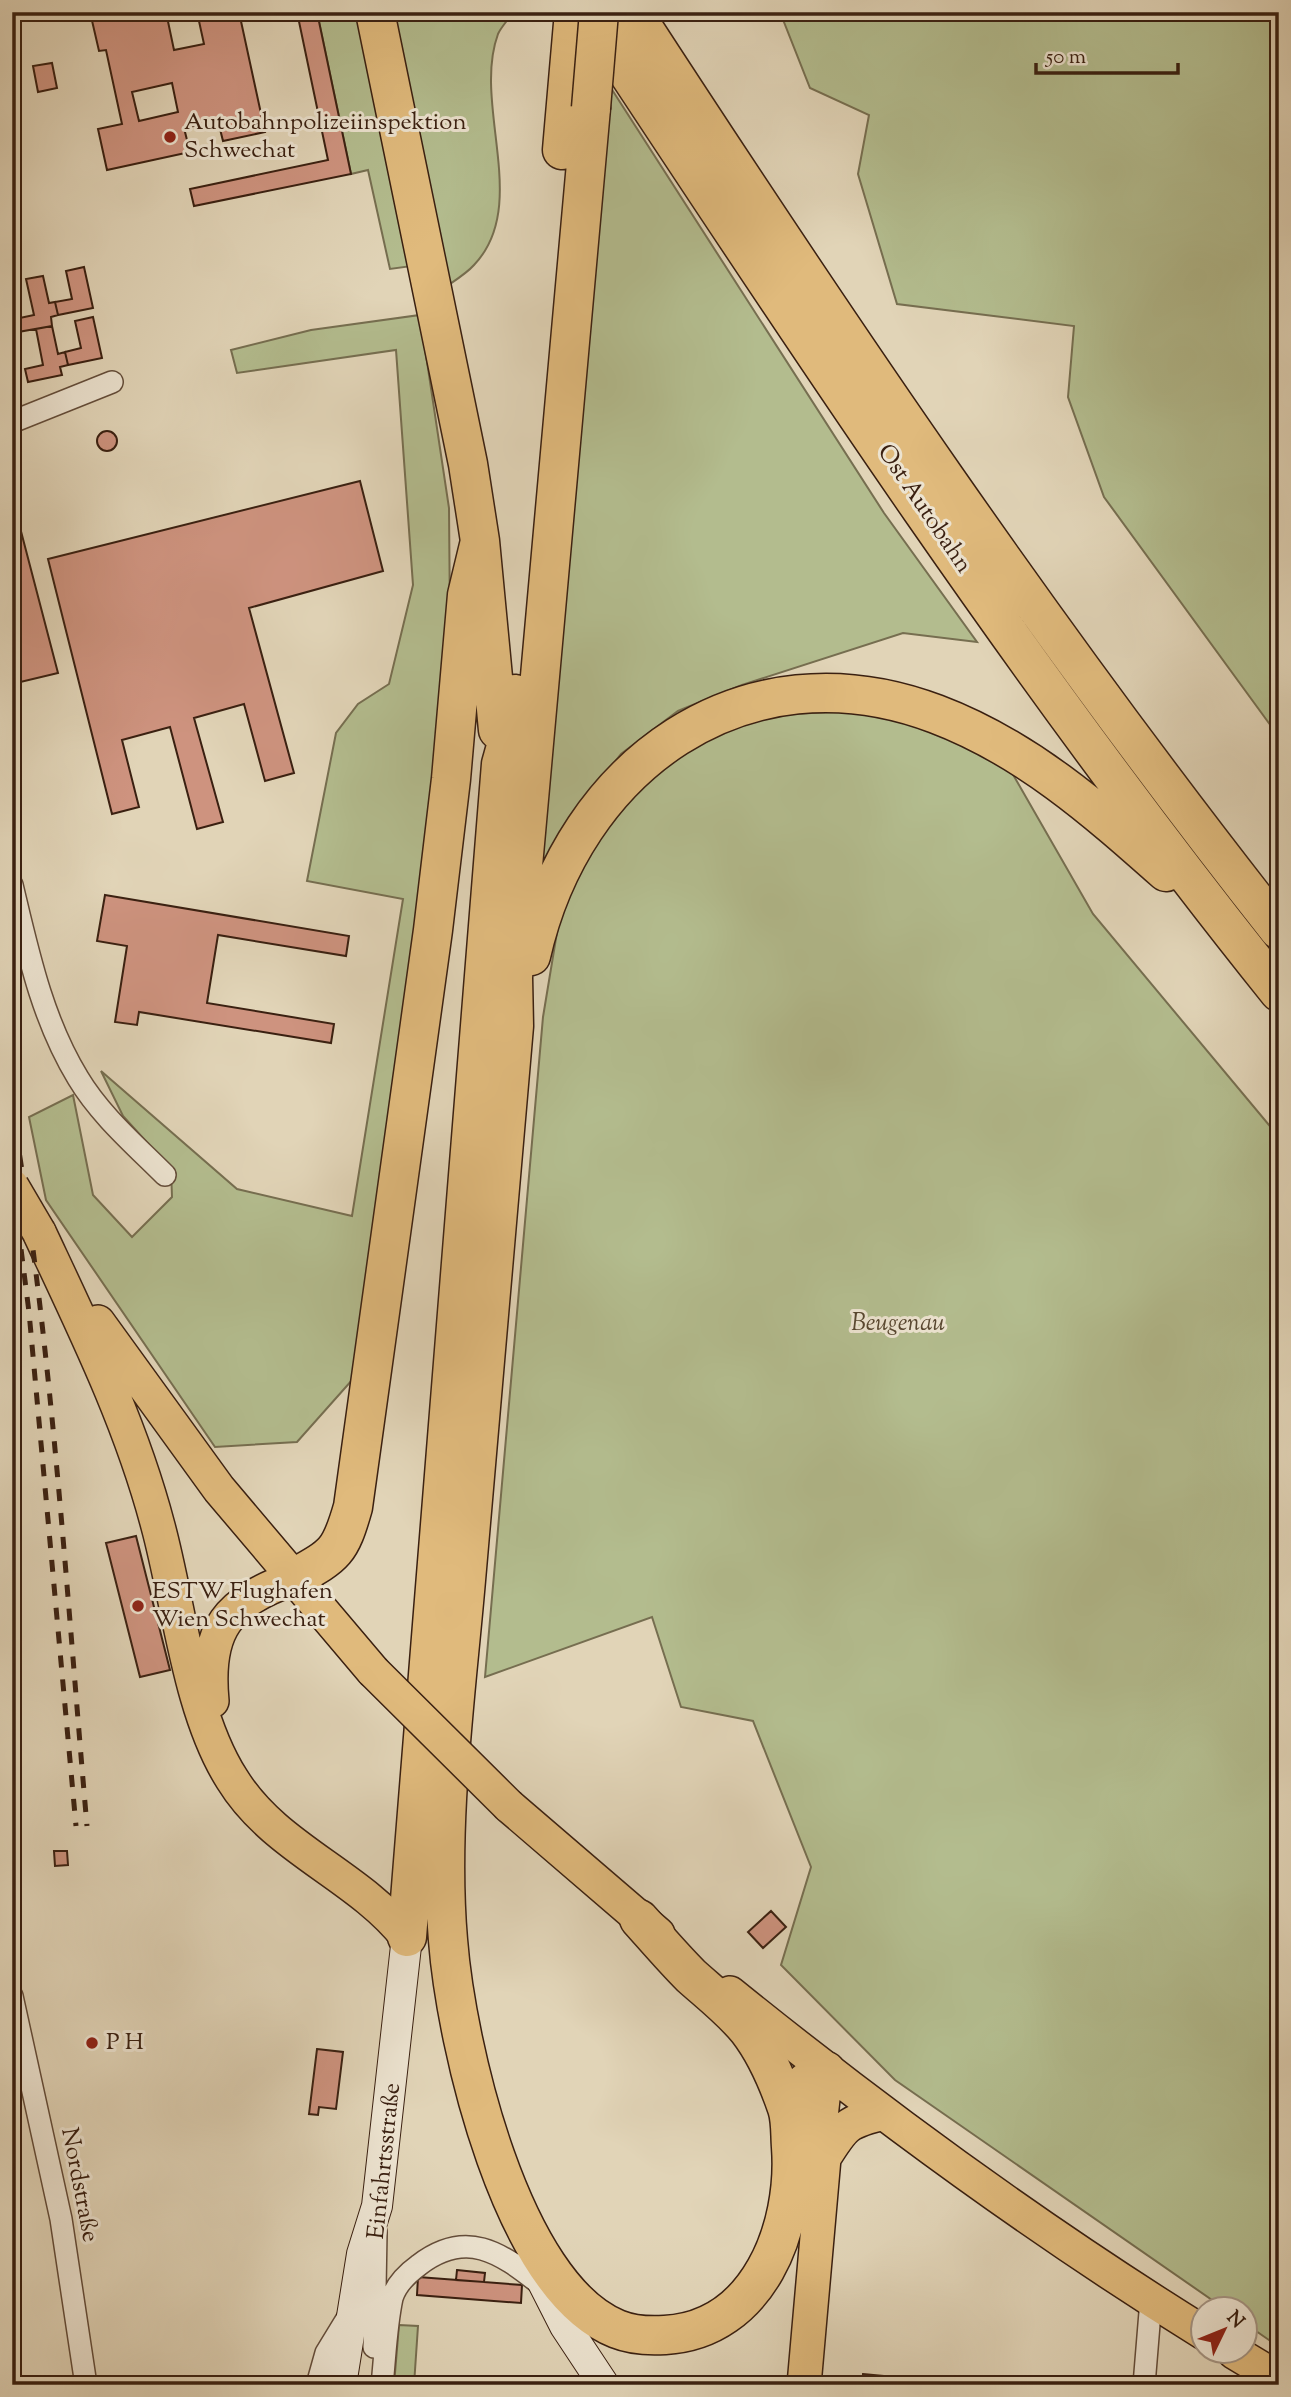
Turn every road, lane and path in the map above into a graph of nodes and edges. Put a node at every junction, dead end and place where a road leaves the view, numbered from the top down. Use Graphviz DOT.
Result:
graph roads {
  1 [pos="374,12"];
  2 [pos="574,12"];
  3 [pos="588,12"];
  4 [pos="598,12"];
  5 [pos="633,12"];
  6 [pos="112,382"];
  7 [pos="12,422"];
  8 [pos="480,541"];
  9 [pos="501,764"];
  10 [pos="12,885"];
  11 [pos="1220,919"];
  12 [pos="1279,930"];
  13 [pos="1279,992"];
  14 [pos="514,1026"];
  15 [pos="165,1175"];
  16 [pos="12,1185"];
  17 [pos="39,1232"];
  18 [pos="294,1578"];
  19 [pos="215,1743"];
  20 [pos="639,1919"];
  21 [pos="407,1937"];
  22 [pos="12,1996"];
  23 [pos="826,2071"];
  24 [pos="789,2113"];
  25 [pos="884,2113"];
  26 [pos="824,2158"];
  27 [pos="507,2192"];
  28 [pos="377,2206"];
  29 [pos="544,2287"];
  30 [pos="1151,2300"];
  31 [pos="352,2310"];
  32 [pos="1190,2325"];
  33 [pos="1258,2366"];
  34 [pos="1279,2379"];
  35 [pos="86,2385"];
  36 [pos="317,2385"];
  37 [pos="341,2385"];
  38 [pos="372,2385"];
  39 [pos="382,2385"];
  40 [pos="604,2385"];
  41 [pos="804,2385"];
  42 [pos="1144,2385"];
  1 -- 8 [label="highway"];
  2 -- 9 [label="highway"];
  3 -- 11 [label="highway, Ost Autobahn"];
  4 -- 14 [label="highway, bridge"];
  5 -- 12 [label="highway, Ost Autobahn"];
  6 -- 7 [label="street"];
  8 -- 9 [label="highway"];
  8 -- 18 [label="highway"];
  9 -- 21 [label="highway"];
  10 -- 15 [label="street"];
  11 -- 13 [label="highway, Ost Autobahn"];
  11 -- 14 [label="highway"];
  14 -- 27 [label="highway"];
  16 -- 17 [label="main road, bridge"];
  17 -- 18 [label="main road"];
  17 -- 19 [label="main road"];
  18 -- 19 [label="main road"];
  18 -- 20 [label="main road, bridge"];
  19 -- 21 [label="main road"];
  20 -- 23 [label="main road"];
  20 -- 24 [label="highway"];
  21 -- 28 [label="street, Einfahrtsstraße"];
  22 -- 35 [label="street, Nordstraße"];
  23 -- 24 [label="highway"];
  23 -- 25 [label="main road"];
  23 -- 26 [label="main road"];
  24 -- 27 [label="highway"];
  25 -- 26 [label="main road"];
  25 -- 30 [label="main road"];
  26 -- 41 [label="main road"];
  27 -- 29 [label="street"];
  28 -- 31 [label="street"];
  28 -- 38 [label="street, Einfahrtsstraße"];
  29 -- 39 [label="street"];
  29 -- 40 [label="street"];
  30 -- 32 [label="main road"];
  30 -- 42 [label="street"];
  31 -- 36 [label="street"];
  31 -- 37 [label="street"];
  33 -- 34 [label="main road"];
}
